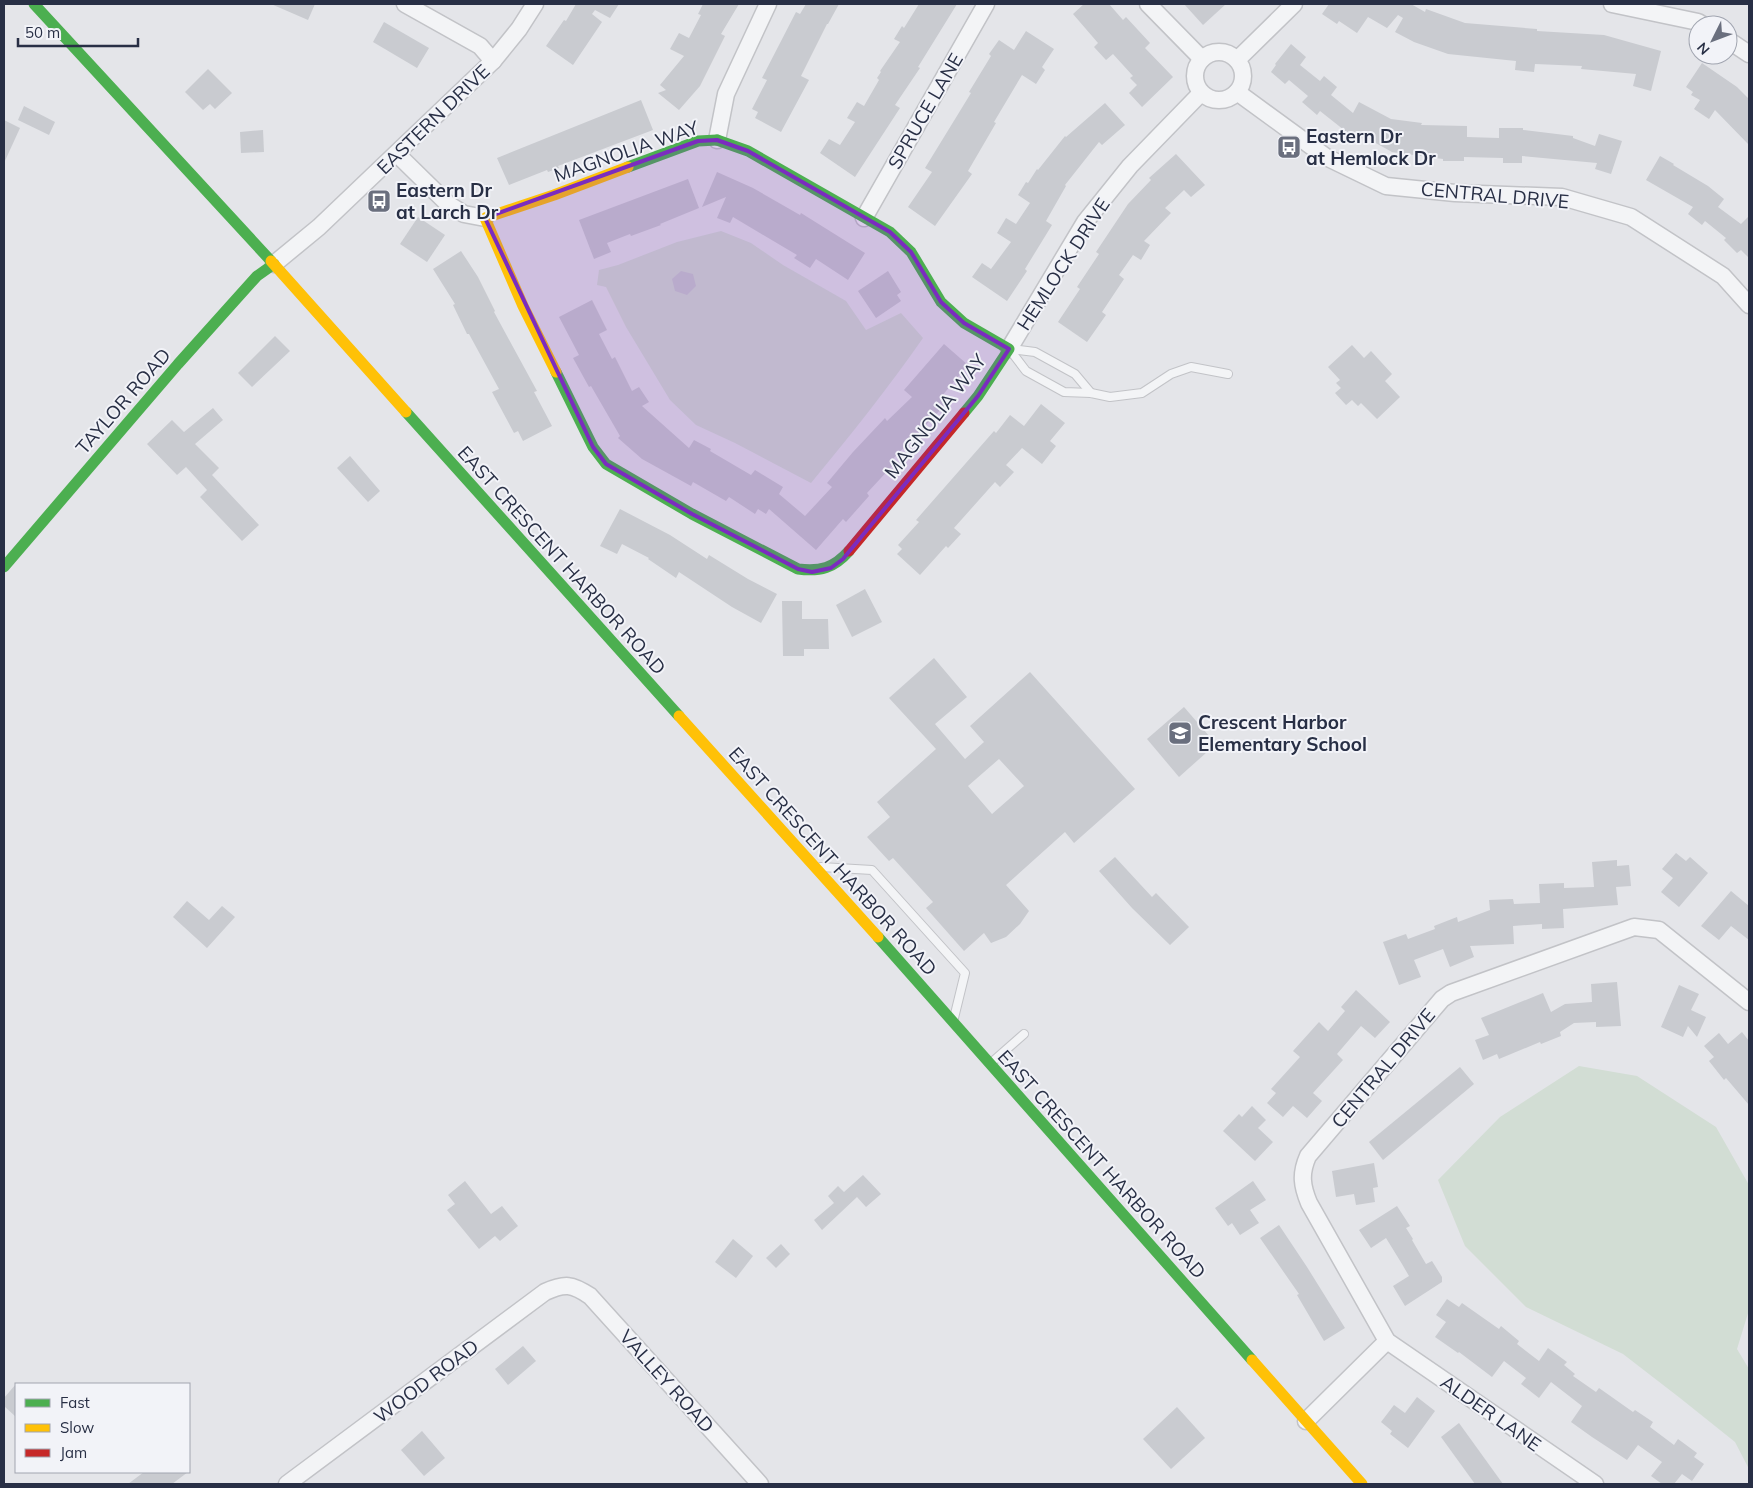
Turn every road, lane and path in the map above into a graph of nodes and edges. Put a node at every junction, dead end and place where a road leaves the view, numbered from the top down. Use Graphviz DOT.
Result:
graph roads {
  1 [pos="34,4"];
  2 [pos="405,4"];
  3 [pos="535,4"];
  4 [pos="768,4"];
  5 [pos="986,4"];
  6 [pos="1148,4"];
  7 [pos="1294,4"];
  8 [pos="1612,4"];
  9 [pos="1688,20"];
  10 [pos="1738,47"];
  11 [pos="1749,54"];
  12 [pos="1202,59"];
  13 [pos="1237,60"];
  14 [pos="493,62"];
  15 [pos="1237,92"];
  16 [pos="1202,93"];
  17 [pos="717,140"];
  18 [pos="398,154"];
  19 [pos="485,218"];
  20 [pos="864,218"];
  21 [pos="271,261"];
  22 [pos="1749,305"];
  23 [pos="1009,349"];
  24 [pos="1228,374"];
  25 [pos="1092,392"];
  26 [pos="4,567"];
  27 [pos="814,867"];
  28 [pos="1749,1002"];
  29 [pos="954,1022"];
  30 [pos="1024,1034"];
  31 [pos="990,1064"];
  32 [pos="568,1285"];
  33 [pos="1387,1341"];
  34 [pos="1306,1421"];
  35 [pos="287,1484"];
  36 [pos="760,1484"];
  37 [pos="1362,1484"];
  38 [pos="1595,1484"];
  1 -- 21 [label="street, EAST CRESCENT HARBOR ROAD"];
  2 -- 14 [label="street"];
  3 -- 14 [label="street, EASTERN DRIVE"];
  4 -- 17 [label="street"];
  5 -- 20 [label="street, SPRUCE LANE"];
  6 -- 12 [label="street"];
  7 -- 13 [label="street"];
  8 -- 9 [label="street"];
  10 -- 11 [label="street"];
  12 -- 13 [label="street"];
  12 -- 16 [label="street"];
  13 -- 15 [label="street"];
  14 -- 18 [label="street, EASTERN DRIVE"];
  15 -- 16 [label="street"];
  15 -- 22 [label="street, CENTRAL DRIVE"];
  16 -- 23 [label="street, HEMLOCK DRIVE"];
  17 -- 19 [label="street, MAGNOLIA WAY"];
  17 -- 20 [label="street, MAGNOLIA WAY"];
  18 -- 19 [label="street"];
  18 -- 21 [label="street, EASTERN DRIVE"];
  19 -- 23 [label="street, MAGNOLIA WAY"];
  20 -- 23 [label="street, MAGNOLIA WAY"];
  21 -- 26 [label="street, TAYLOR ROAD"];
  21 -- 27 [label="street, EAST CRESCENT HARBOR ROAD"];
  23 -- 25 [label="lane"];
  23 -- 25 [label="lane"];
  24 -- 25 [label="lane"];
  27 -- 29 [label="street, EAST CRESCENT HARBOR ROAD"];
  27 -- 29 [label="lane"];
  28 -- 33 [label="street, CENTRAL DRIVE"];
  29 -- 31 [label="street, EAST CRESCENT HARBOR ROAD"];
  30 -- 31 [label="lane"];
  31 -- 34 [label="street, EAST CRESCENT HARBOR ROAD"];
  32 -- 35 [label="street, WOOD ROAD"];
  32 -- 36 [label="street, VALLEY ROAD"];
  33 -- 34 [label="street"];
  33 -- 38 [label="street, ALDER LANE"];
  34 -- 37 [label="street, EAST CRESCENT HARBOR ROAD"];
}
